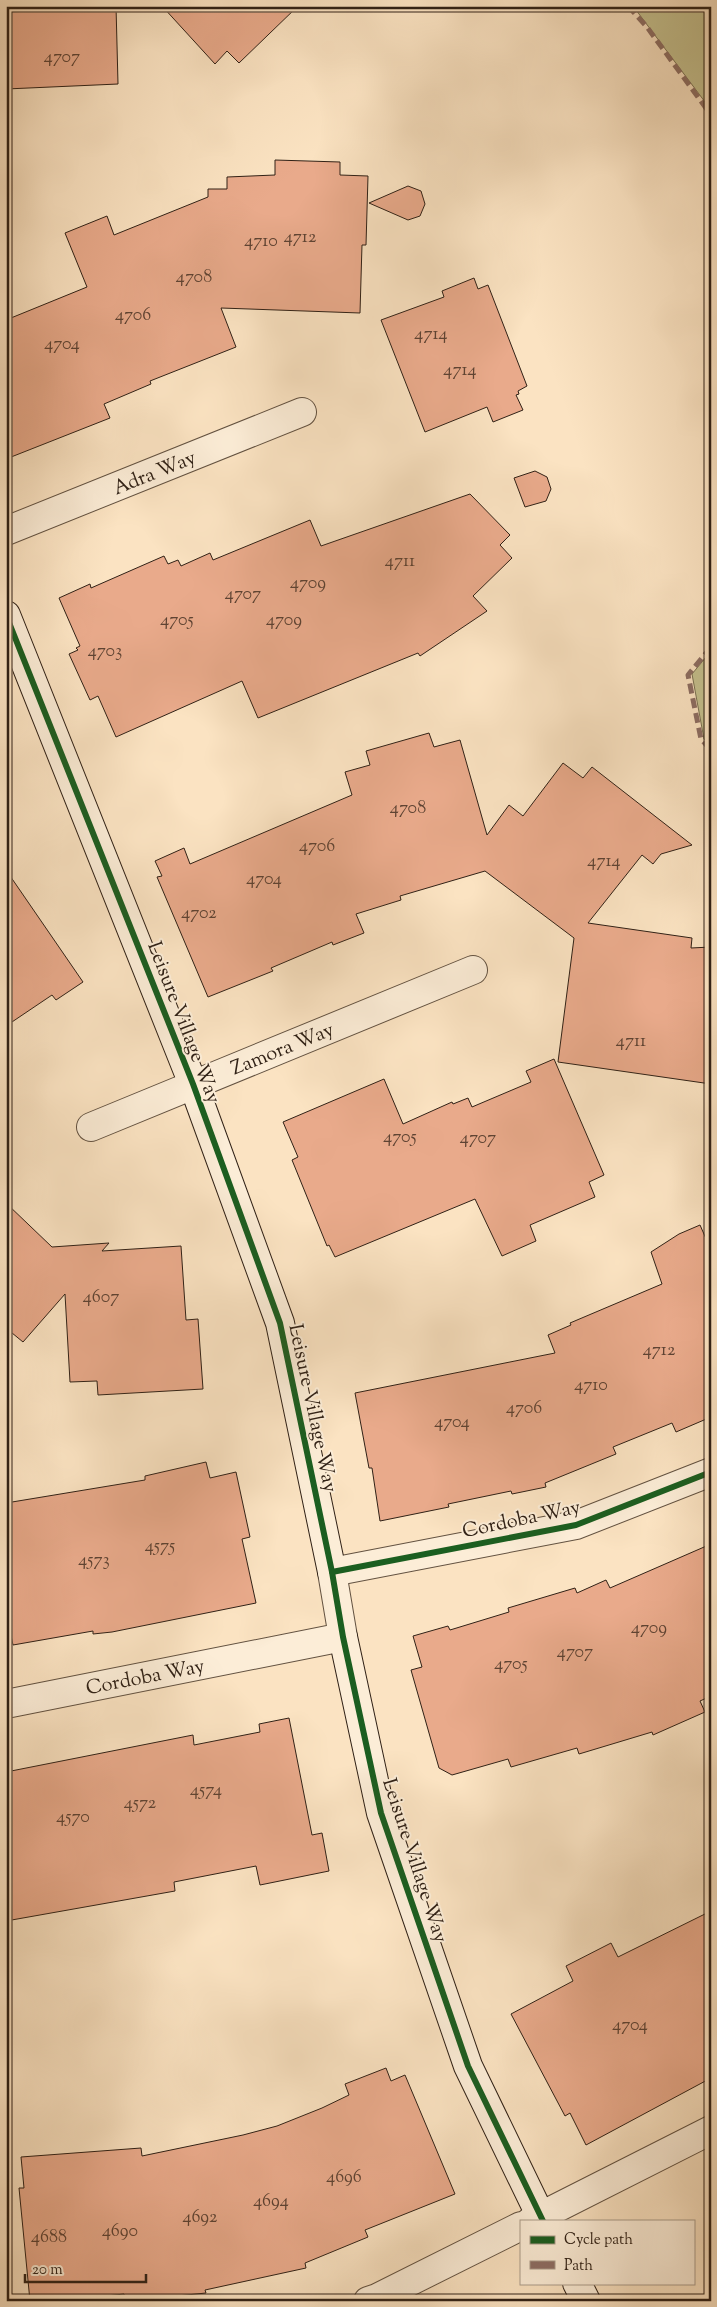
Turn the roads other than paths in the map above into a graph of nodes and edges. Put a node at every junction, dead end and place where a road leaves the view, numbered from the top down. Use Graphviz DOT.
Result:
graph roads {
  1 [pos="302,412"];
  2 [pos="6,531"];
  3 [pos="6,615"];
  4 [pos="473,970"];
  5 [pos="193,1084"];
  6 [pos="90,1127"];
  7 [pos="711,1472"];
  8 [pos="332,1572"];
  9 [pos="343,1636"];
  10 [pos="6,1704"];
  11 [pos="711,2130"];
  12 [pos="534,2220"];
  13 [pos="536,2220"];
  14 [pos="520,2228"];
  15 [pos="578,2284"];
  16 [pos="368,2301"];
  17 [pos="586,2301"];
  1 -- 2 [label="street, Adra Way"];
  3 -- 5 [label="street, Leisure Village Way"];
  4 -- 5 [label="street, Zamora Way"];
  5 -- 6 [label="street, Zamora Way"];
  5 -- 8 [label="street, Leisure Village Way"];
  7 -- 8 [label="street, Cordoba Way"];
  8 -- 9 [label="street, Leisure Village Way"];
  9 -- 10 [label="street, Cordoba Way"];
  9 -- 12 [label="street, Leisure Village Way"];
  11 -- 13 [label="street"];
  14 -- 16 [label="street"];
  15 -- 17 [label="street"];
}
